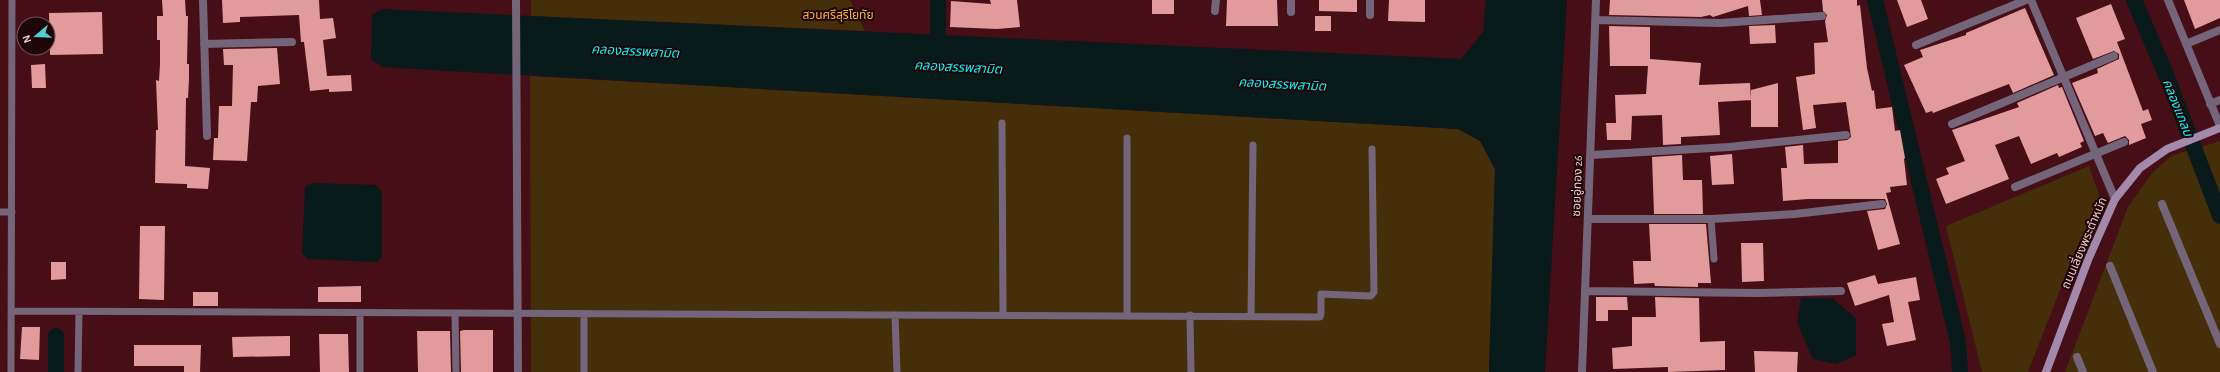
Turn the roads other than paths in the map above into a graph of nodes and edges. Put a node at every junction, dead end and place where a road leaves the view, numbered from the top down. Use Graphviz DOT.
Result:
graph roads {
  1 [pos="12,0"];
  2 [pos="203,0"];
  3 [pos="516,0"];
  4 [pos="1216,0"];
  5 [pos="1291,0"];
  6 [pos="1370,0"];
  7 [pos="1596,0"];
  8 [pos="2026,0"];
  9 [pos="2031,0"];
  10 [pos="2168,0"];
  11 [pos="1215,11"];
  12 [pos="1290,12"];
  13 [pos="1370,16"];
  14 [pos="1822,16"];
  15 [pos="1596,20"];
  16 [pos="2220,30"];
  17 [pos="292,42"];
  18 [pos="204,44"];
  19 [pos="2186,44"];
  20 [pos="1916,45"];
  21 [pos="2114,56"];
  22 [pos="2064,77"];
  23 [pos="2220,100"];
  24 [pos="2210,104"];
  25 [pos="1002,123"];
  26 [pos="1952,124"];
  27 [pos="2220,127"];
  28 [pos="1846,135"];
  29 [pos="207,136"];
  30 [pos="1128,138"];
  31 [pos="2124,142"];
  32 [pos="1253,145"];
  33 [pos="1372,149"];
  34 [pos="2096,154"];
  35 [pos="1591,155"];
  36 [pos="2015,187"];
  37 [pos="2115,199"];
  38 [pos="1882,204"];
  39 [pos="2162,204"];
  40 [pos="0,212"];
  41 [pos="12,212"];
  42 [pos="1588,219"];
  43 [pos="1712,219"];
  44 [pos="1714,259"];
  45 [pos="2110,266"];
  46 [pos="1841,291"];
  47 [pos="1585,292"];
  48 [pos="11,311"];
  49 [pos="80,312"];
  50 [pos="360,313"];
  51 [pos="455,314"];
  52 [pos="517,314"];
  53 [pos="584,314"];
  54 [pos="895,315"];
  55 [pos="1003,315"];
  56 [pos="1127,315"];
  57 [pos="1190,315"];
  58 [pos="1251,316"];
  59 [pos="2220,344"];
  60 [pos="2077,358"];
  61 [pos="11,372"];
  62 [pos="78,372"];
  63 [pos="360,372"];
  64 [pos="456,372"];
  65 [pos="518,372"];
  66 [pos="584,372"];
  67 [pos="896,372"];
  68 [pos="1191,372"];
  69 [pos="1582,372"];
  70 [pos="2046,372"];
  71 [pos="2083,372"];
  72 [pos="2153,372"];
  1 -- 41 [label="lane"];
  2 -- 18 [label="street"];
  3 -- 52 [label="street"];
  4 -- 11 [label="street"];
  5 -- 12 [label="street"];
  6 -- 13 [label="street"];
  7 -- 15 [label="street, ซอยอู่ทอง 26"];
  8 -- 20 [label="street"];
  9 -- 22 [label="street"];
  10 -- 19 [label="street"];
  14 -- 15 [label="street"];
  15 -- 35 [label="street, ซอยอู่ทอง 26"];
  16 -- 19 [label="street"];
  17 -- 18 [label="street"];
  18 -- 29 [label="street"];
  19 -- 24 [label="street"];
  21 -- 22 [label="street"];
  22 -- 26 [label="street"];
  22 -- 34 [label="street"];
  23 -- 24 [label="street"];
  24 -- 27 [label="street"];
  25 -- 55 [label="lane"];
  27 -- 37 [label="street, ถนนเลี่ยงพระตำหนัก"];
  28 -- 35 [label="street"];
  30 -- 56 [label="lane"];
  31 -- 34 [label="street"];
  32 -- 58 [label="lane"];
  33 -- 58 [label="lane"];
  34 -- 36 [label="street"];
  34 -- 37 [label="street"];
  35 -- 42 [label="street, ซอยอู่ทอง 26"];
  37 -- 70 [label="street, ถนนเลี่ยงพระตำหนัก"];
  38 -- 43 [label="street"];
  39 -- 59 [label="street"];
  40 -- 41 [label="lane"];
  41 -- 48 [label="lane"];
  42 -- 43 [label="street"];
  42 -- 47 [label="street, ซอยอู่ทอง 26"];
  43 -- 44 [label="lane"];
  45 -- 72 [label="street"];
  46 -- 47 [label="street"];
  47 -- 69 [label="street, ซอยอู่ทอง 26"];
  48 -- 49 [label="lane"];
  48 -- 61 [label="lane"];
  49 -- 50 [label="lane"];
  49 -- 62 [label="lane"];
  50 -- 51 [label="lane"];
  50 -- 63 [label="lane"];
  51 -- 52 [label="lane"];
  51 -- 64 [label="lane"];
  52 -- 53 [label="lane"];
  52 -- 65 [label="street"];
  53 -- 54 [label="lane"];
  53 -- 66 [label="lane"];
  54 -- 55 [label="lane"];
  54 -- 67 [label="lane"];
  55 -- 56 [label="lane"];
  56 -- 57 [label="lane"];
  57 -- 58 [label="lane"];
  57 -- 68 [label="lane"];
  60 -- 71 [label="street"];
}
